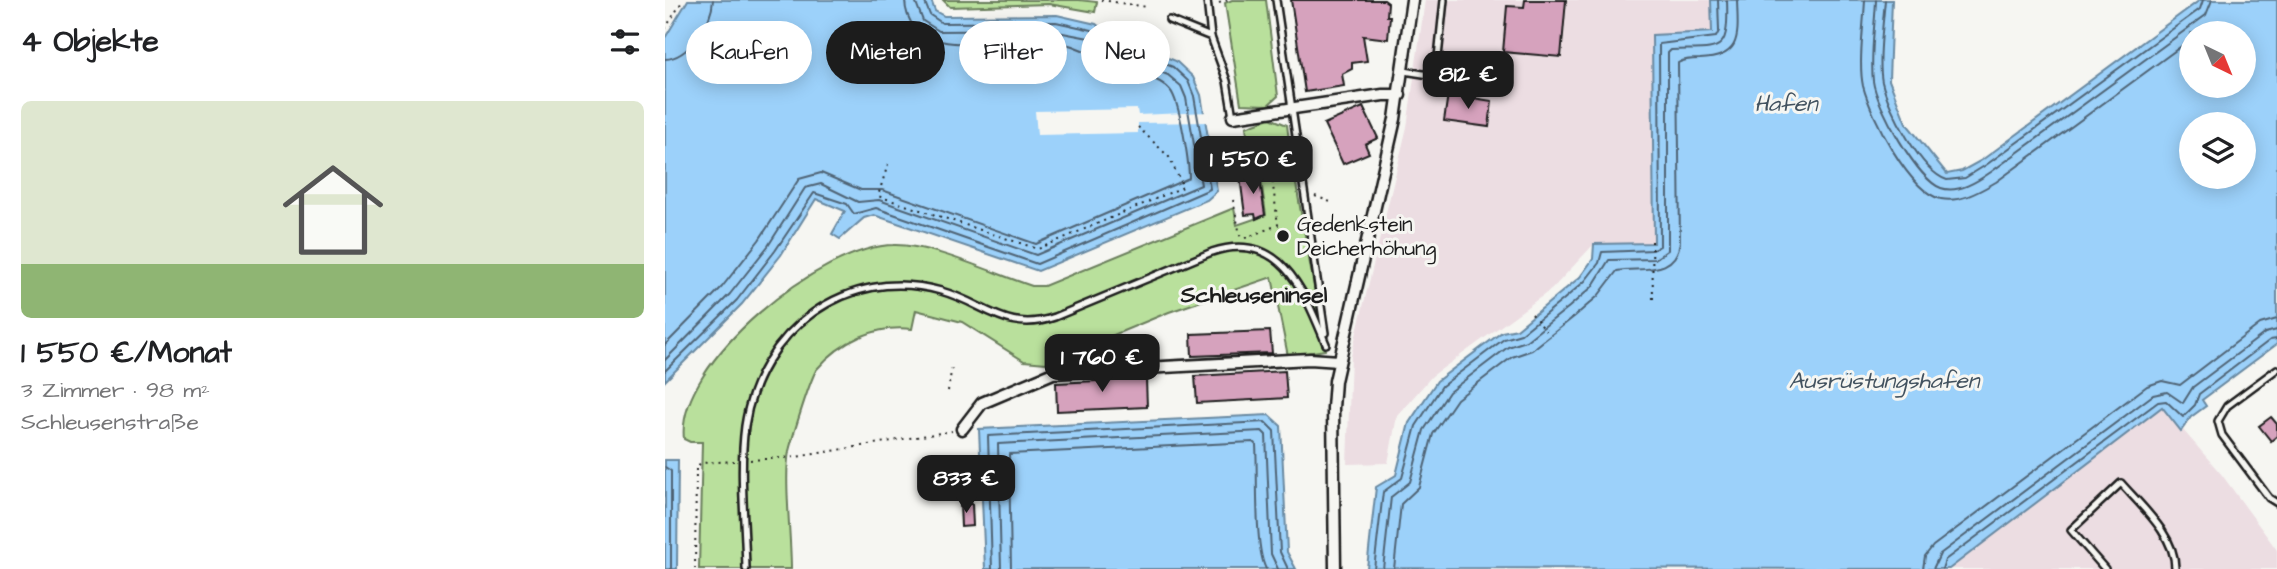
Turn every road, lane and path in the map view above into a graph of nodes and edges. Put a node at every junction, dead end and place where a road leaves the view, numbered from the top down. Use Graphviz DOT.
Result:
graph roads {
  1 [pos="683,0"];
  2 [pos="1101,0"];
  3 [pos="1207,0"];
  4 [pos="1228,0"];
  5 [pos="1276,0"];
  6 [pos="1412,0"];
  7 [pos="1444,0"];
  8 [pos="1122,1"];
  9 [pos="1219,3"];
  10 [pos="1147,6"];
  11 [pos="1169,20"];
  12 [pos="665,29"];
  13 [pos="1211,37"];
  14 [pos="1404,71"];
  15 [pos="1400,95"];
  16 [pos="1290,108"];
  17 [pos="1233,117"];
  18 [pos="1138,127"];
  19 [pos="1297,158"];
  20 [pos="1270,162"];
  21 [pos="888,164"];
  22 [pos="1243,166"];
  23 [pos="1239,167"];
  24 [pos="1245,176"];
  25 [pos="1302,191"];
  26 [pos="1233,200"];
  27 [pos="1333,203"];
  28 [pos="1241,240"];
  29 [pos="1652,241"];
  30 [pos="1231,244"];
  31 [pos="1653,299"];
  32 [pos="1532,314"];
  33 [pos="1546,331"];
  34 [pos="1327,344"];
  35 [pos="1334,361"];
  36 [pos="952,366"];
  37 [pos="2277,369"];
  38 [pos="947,391"];
  39 [pos="962,429"];
  40 [pos="744,460"];
  41 [pos="2277,503"];
  42 [pos="695,569"];
  43 [pos="746,569"];
  44 [pos="1335,569"];
  45 [pos="2105,569"];
  46 [pos="2175,569"];
  1 -- 12 [label="path"];
  2 -- 8 [label="path"];
  3 -- 13 [label="lane"];
  4 -- 9 [label="path"];
  5 -- 16 [label="lane"];
  6 -- 14 [label="street"];
  7 -- 14 [label="lane"];
  8 -- 10 [label="path"];
  11 -- 13 [label="lane"];
  13 -- 17 [label="lane"];
  14 -- 15 [label="street"];
  15 -- 16 [label="street"];
  15 -- 35 [label="street"];
  16 -- 17 [label="street"];
  16 -- 19 [label="lane"];
  18 -- 21 [label="path"];
  19 -- 20 [label="path"];
  19 -- 25 [label="lane"];
  20 -- 22 [label="path"];
  20 -- 28 [label="path"];
  22 -- 23 [label="path"];
  22 -- 24 [label="path"];
  25 -- 27 [label="path"];
  25 -- 34 [label="lane"];
  26 -- 28 [label="path"];
  28 -- 30 [label="path"];
  29 -- 31 [label="path"];
  32 -- 33 [label="path"];
  34 -- 35 [label="lane"];
  34 -- 40 [label="lane"];
  35 -- 39 [label="street"];
  35 -- 44 [label="street"];
  36 -- 38 [label="path"];
  37 -- 41 [label="lane"];
  39 -- 40 [label="path"];
  40 -- 42 [label="path"];
  40 -- 43 [label="lane"];
  45 -- 46 [label="lane"];
}
